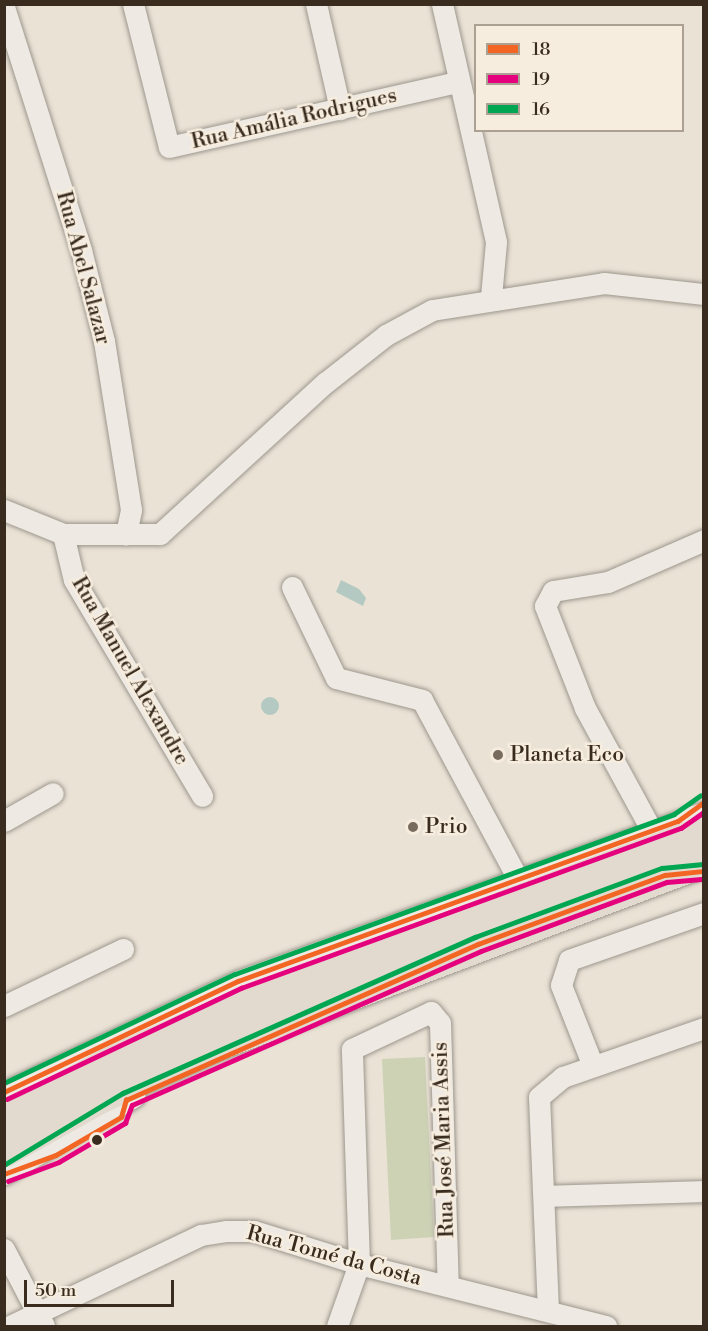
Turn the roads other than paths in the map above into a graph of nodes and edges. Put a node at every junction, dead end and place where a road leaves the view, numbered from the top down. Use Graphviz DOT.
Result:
graph roads {
  1 [pos="133,4"];
  2 [pos="316,4"];
  3 [pos="442,4"];
  4 [pos="4,7"];
  5 [pos="458,82"];
  6 [pos="340,109"];
  7 [pos="704,294"];
  8 [pos="491,297"];
  9 [pos="4,510"];
  10 [pos="63,534"];
  11 [pos="126,534"];
  12 [pos="704,540"];
  13 [pos="292,587"];
  14 [pos="53,793"];
  15 [pos="202,796"];
  16 [pos="704,812"];
  17 [pos="4,821"];
  18 [pos="652,831"];
  19 [pos="704,832"];
  20 [pos="704,860"];
  21 [pos="518,879"];
  22 [pos="704,913"];
  23 [pos="478,944"];
  24 [pos="123,949"];
  25 [pos="4,1006"];
  26 [pos="704,1028"];
  27 [pos="592,1066"];
  28 [pos="4,1073"];
  29 [pos="41,1074"];
  30 [pos="4,1092"];
  31 [pos="4,1120"];
  32 [pos="4,1150"];
  33 [pos="4,1174"];
  34 [pos="704,1191"];
  35 [pos="544,1196"];
  36 [pos="4,1249"];
  37 [pos="359,1264"];
  38 [pos="448,1285"];
  39 [pos="41,1318"];
  40 [pos="556,1318"];
  41 [pos="10,1326"];
  42 [pos="337,1326"];
  43 [pos="606,1326"];
  1 -- 6 [label="street, Rua Amália Rodrigues"];
  2 -- 6 [label="street"];
  3 -- 5 [label="street"];
  4 -- 11 [label="street, Rua Abel Salazar"];
  5 -- 6 [label="street, Rua Amália Rodrigues"];
  5 -- 8 [label="street"];
  7 -- 8 [label="street"];
  8 -- 11 [label="street"];
  9 -- 10 [label="street"];
  10 -- 11 [label="street"];
  10 -- 15 [label="street, Rua Manuel Alexandre"];
  12 -- 18 [label="street"];
  13 -- 21 [label="street"];
  14 -- 17 [label="street"];
  16 -- 18 [label="street"];
  18 -- 21 [label="street"];
  19 -- 31 [label="main road"];
  20 -- 23 [label="main road"];
  21 -- 29 [label="street"];
  22 -- 27 [label="street"];
  23 -- 32 [label="main road"];
  23 -- 33 [label="street"];
  24 -- 25 [label="street"];
  26 -- 27 [label="street"];
  27 -- 35 [label="street"];
  28 -- 29 [label="street"];
  29 -- 30 [label="street"];
  34 -- 35 [label="street"];
  35 -- 40 [label="street"];
  36 -- 39 [label="street"];
  37 -- 38 [label="street, Rua Tomé da Costa"];
  37 -- 38 [label="street, Rua José Maria Assis"];
  37 -- 39 [label="street, Rua Tomé da Costa"];
  37 -- 42 [label="street"];
  38 -- 40 [label="street, Rua Tomé da Costa"];
  39 -- 41 [label="street, Rua Tomé da Costa"];
  40 -- 43 [label="street, Rua Tomé da Costa"];
}
